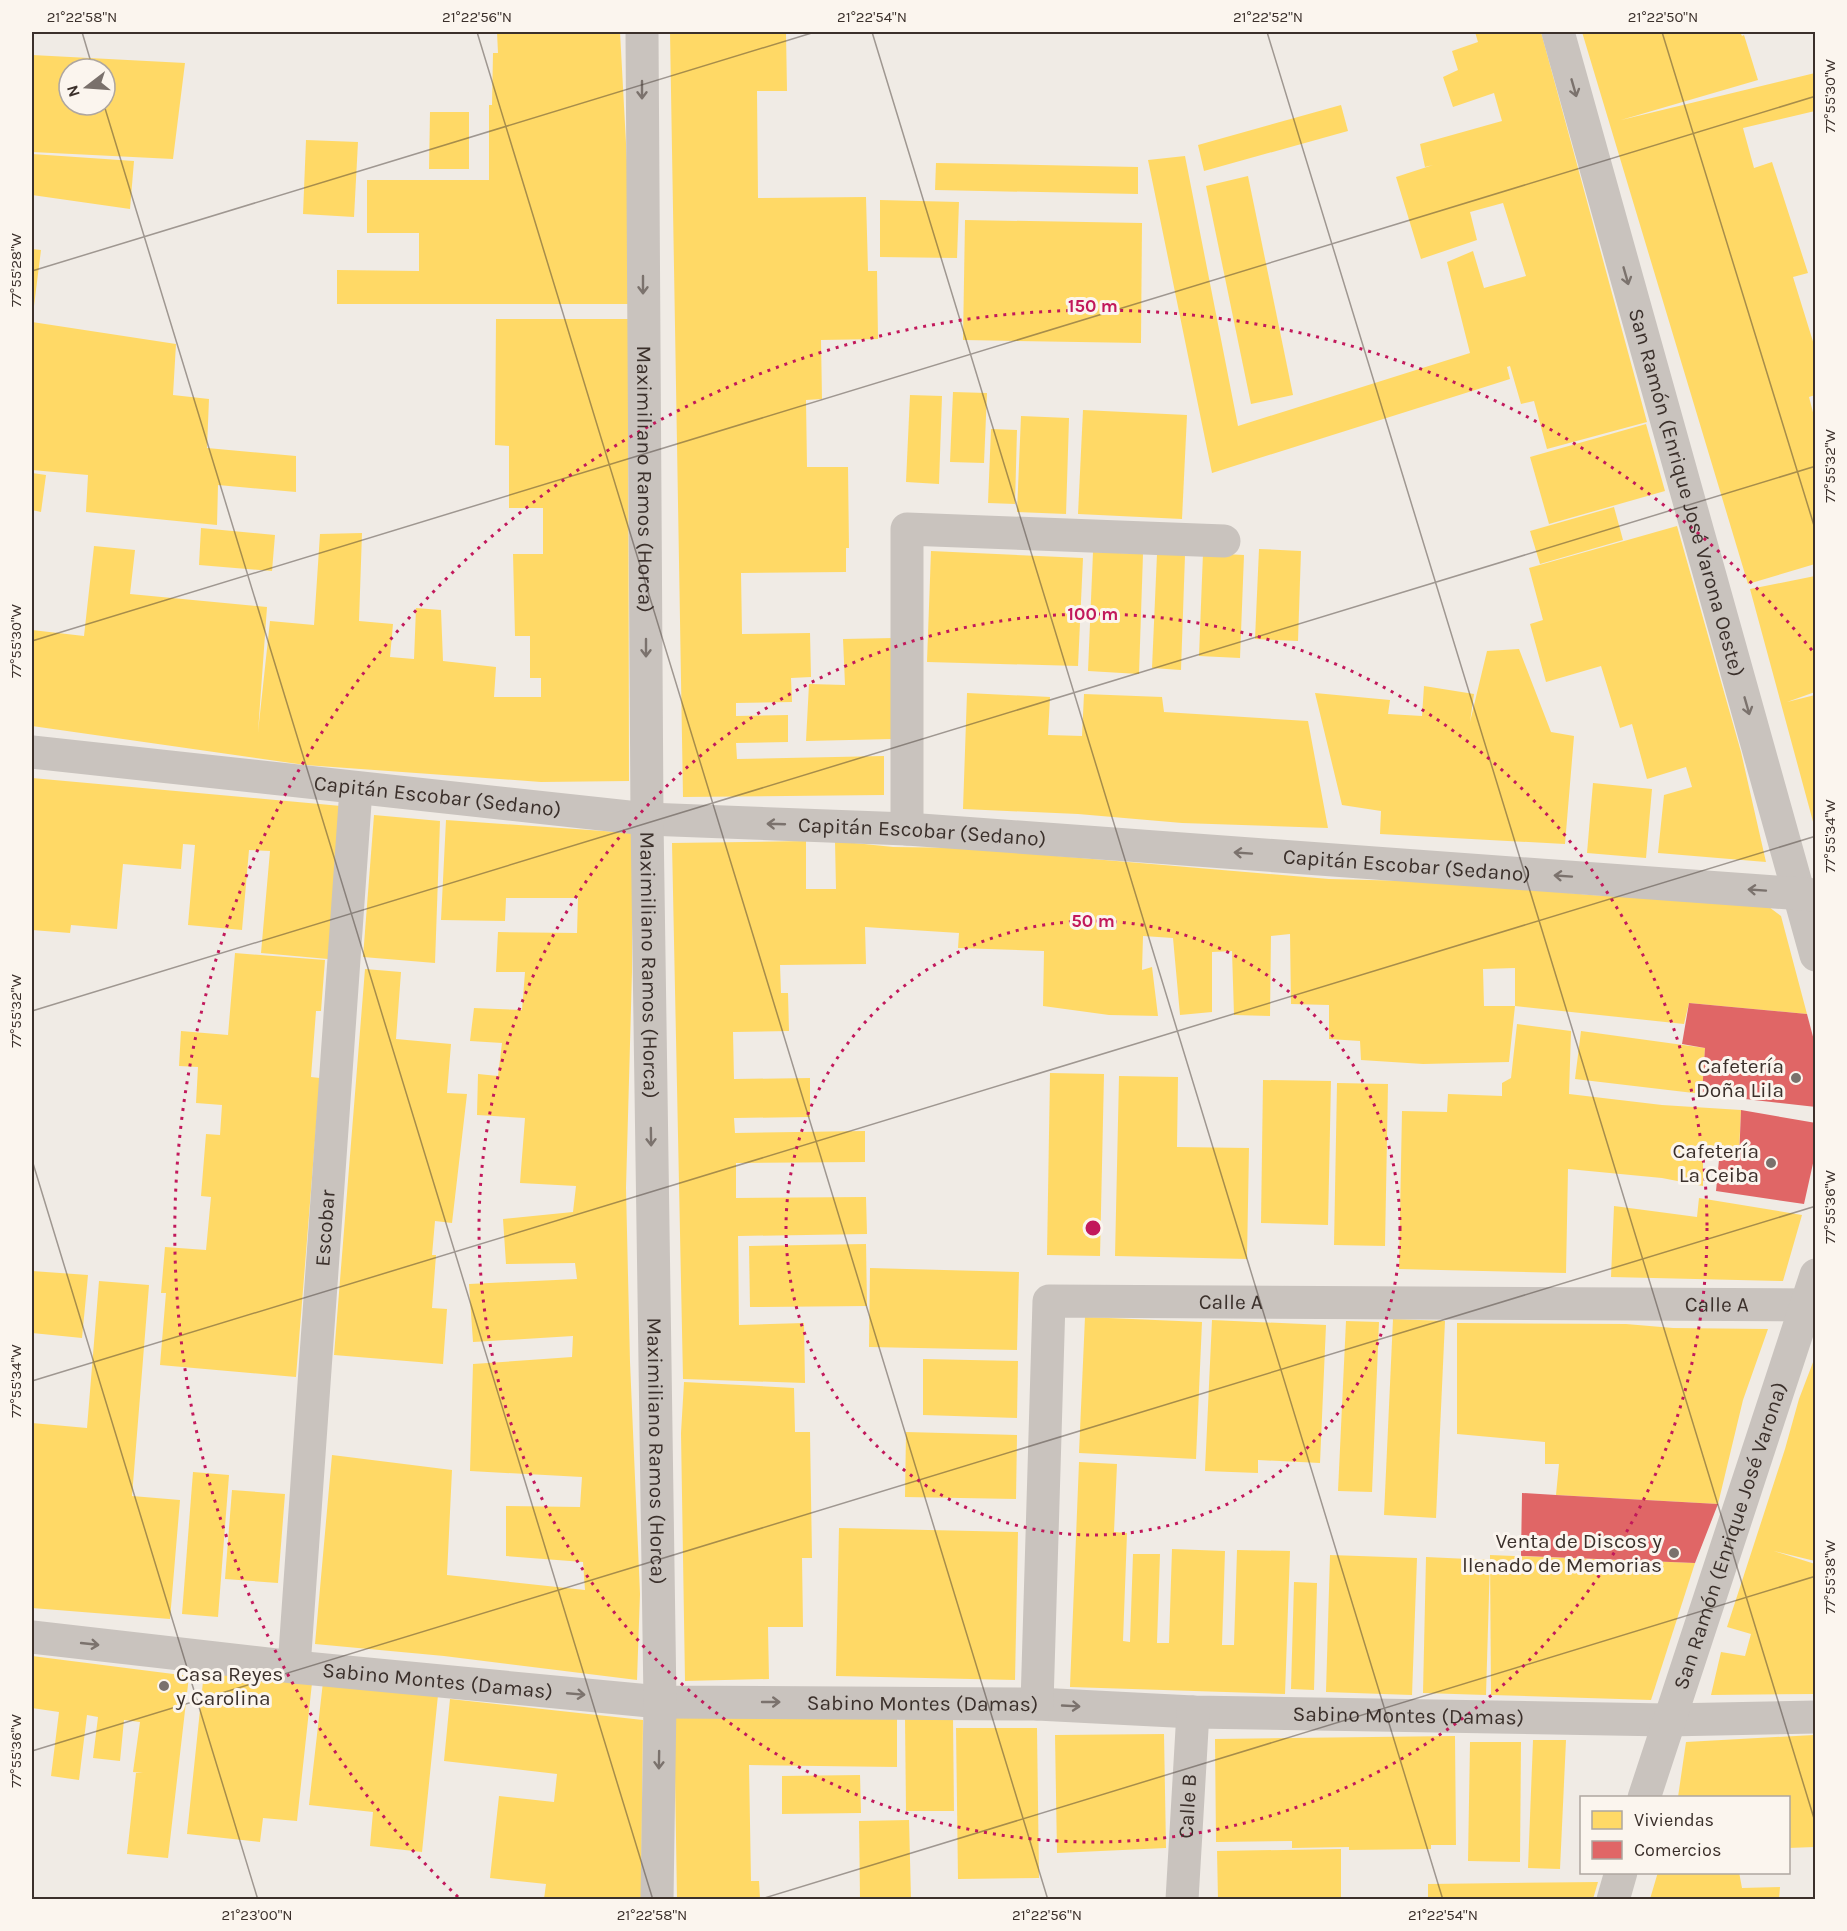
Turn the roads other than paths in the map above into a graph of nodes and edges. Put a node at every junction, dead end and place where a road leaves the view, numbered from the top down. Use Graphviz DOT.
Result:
graph roads {
  1 [pos="642,32"];
  2 [pos="1558,32"];
  3 [pos="1224,541"];
  4 [pos="32,752"];
  5 [pos="356,789"];
  6 [pos="647,819"];
  7 [pos="907,829"];
  8 [pos="1807,894"];
  9 [pos="1815,956"];
  10 [pos="1812,1295"];
  11 [pos="32,1637"];
  12 [pos="294,1667"];
  13 [pos="660,1702"];
  14 [pos="1037,1704"];
  15 [pos="1193,1712"];
  16 [pos="1815,1717"];
  17 [pos="1667,1720"];
  18 [pos="1644,1796"];
  19 [pos="1620,1874"];
  20 [pos="657,1899"];
  21 [pos="1182,1899"];
  22 [pos="1613,1899"];
  1 -- 6 [label="street, Maximiliano Ramos (Horca), one-way"];
  2 -- 8 [label="street, San Ramón (Enrique José Varona Oeste), one-way"];
  3 -- 7 [label="street"];
  4 -- 5 [label="street, Capitán Escobar (Sedano)"];
  5 -- 6 [label="street, Capitán Escobar (Sedano)"];
  5 -- 12 [label="street, Escobar"];
  7 -- 6 [label="street, Capitán Escobar (Sedano), one-way"];
  6 -- 13 [label="street, Maximiliano Ramos (Horca), one-way"];
  8 -- 7 [label="street, Capitán Escobar (Sedano), one-way"];
  8 -- 9 [label="street, San Ramón (Enrique José Varona Oeste)"];
  10 -- 14 [label="street, Calle A"];
  10 -- 17 [label="street, San Ramón (Enrique José Varona)"];
  11 -- 12 [label="street, Sabino Montes (Damas), one-way"];
  12 -- 13 [label="street, Sabino Montes (Damas), one-way"];
  13 -- 14 [label="street, Sabino Montes (Damas), one-way"];
  13 -- 20 [label="street, Maximiliano Ramos (Horca), one-way"];
  14 -- 15 [label="street, Sabino Montes (Damas), one-way"];
  15 -- 17 [label="street, Sabino Montes (Damas)"];
  15 -- 21 [label="street, Calle B"];
  16 -- 17 [label="street, Sabino Montes (Damas)"];
  17 -- 18 [label="street, San Ramón (Enrique José Varona)"];
  19 -- 22 [label="street"];
}
